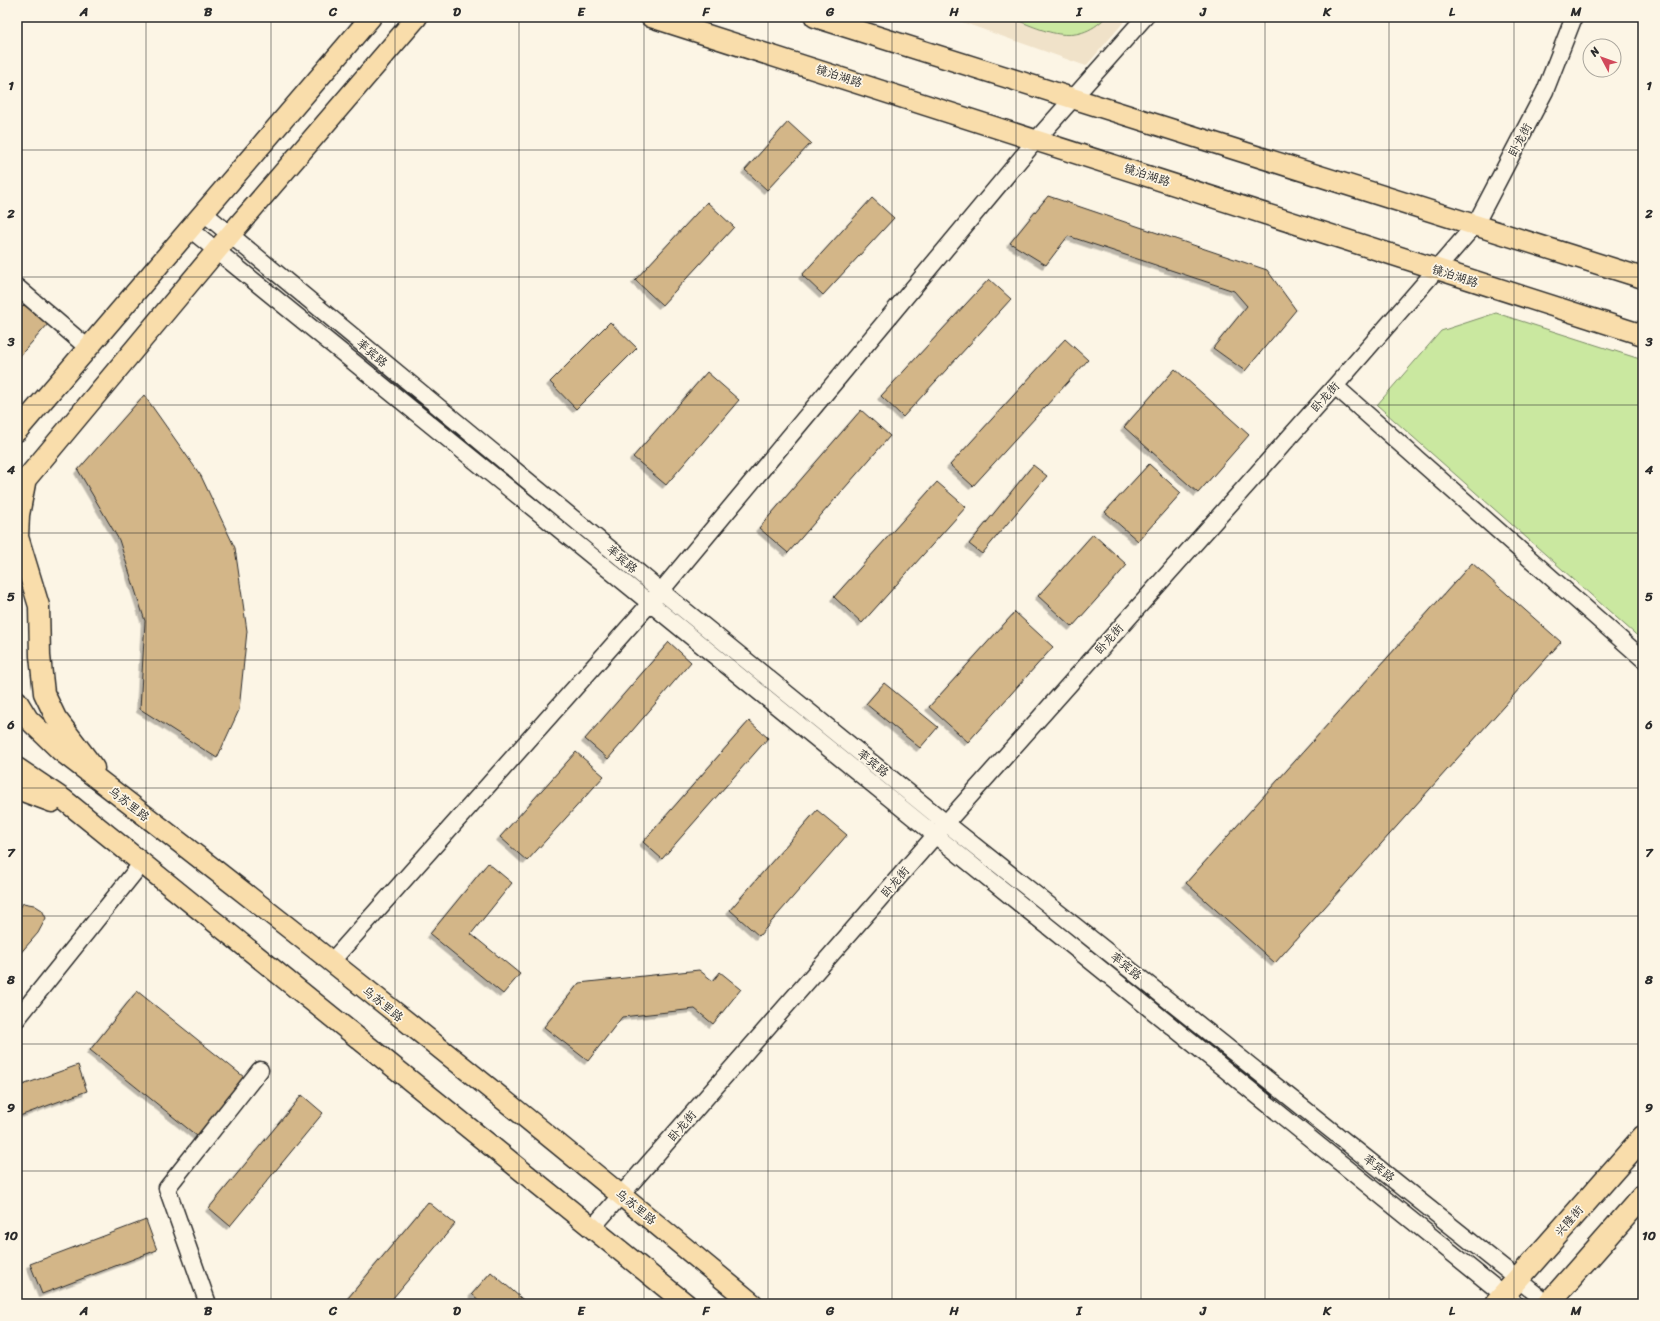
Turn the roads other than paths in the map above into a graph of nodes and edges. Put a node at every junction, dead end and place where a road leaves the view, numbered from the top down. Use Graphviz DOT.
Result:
graph roads {
  1 [pos="371,17"];
  2 [pos="417,17"];
  3 [pos="651,17"];
  4 [pos="815,17"];
  5 [pos="1145,17"];
  6 [pos="1574,17"];
  7 [pos="1073,98"];
  8 [pos="1037,139"];
  9 [pos="204,213"];
  10 [pos="1475,225"];
  11 [pos="190,229"];
  12 [pos="231,236"];
  13 [pos="217,250"];
  14 [pos="1436,270"];
  15 [pos="1643,278"];
  16 [pos="17,287"];
  17 [pos="1643,335"];
  18 [pos="88,348"];
  19 [pos="1335,386"];
  20 [pos="17,431"];
  21 [pos="22,484"];
  22 [pos="655,597"];
  23 [pos="1643,659"];
  24 [pos="17,701"];
  25 [pos="17,768"];
  26 [pos="109,788"];
  27 [pos="17,789"];
  28 [pos="82,814"];
  29 [pos="946,823"];
  30 [pos="935,835"];
  31 [pos="142,863"];
  32 [pos="330,962"];
  33 [pos="17,1019"];
  34 [pos="260,1070"];
  35 [pos="1643,1137"];
  36 [pos="622,1195"];
  37 [pos="1643,1196"];
  38 [pos="593,1227"];
  39 [pos="1508,1295"];
  40 [pos="208,1304"];
  41 [pos="686,1304"];
  42 [pos="753,1304"];
  43 [pos="1549,1304"];
  1 -- 9 [label="main road"];
  2 -- 12 [label="main road"];
  3 -- 8 [label="main road, 镜泊湖路"];
  4 -- 7 [label="main road"];
  5 -- 7 [label="street"];
  6 -- 10 [label="street, 卧龙街"];
  7 -- 8 [label="street"];
  7 -- 10 [label="main road"];
  8 -- 14 [label="main road, 镜泊湖路"];
  8 -- 22 [label="street"];
  9 -- 11 [label="main road"];
  9 -- 12 [label="street, 率宾路"];
  10 -- 14 [label="street, 卧龙街"];
  10 -- 15 [label="main road"];
  11 -- 13 [label="street, 率宾路"];
  11 -- 18 [label="main road"];
  12 -- 13 [label="main road"];
  12 -- 22 [label="street, 率宾路"];
  13 -- 21 [label="main road"];
  13 -- 22 [label="street, 率宾路"];
  14 -- 17 [label="main road, 镜泊湖路"];
  14 -- 19 [label="street, 卧龙街"];
  16 -- 18 [label="street"];
  18 -- 20 [label="main road"];
  19 -- 23 [label="street"];
  19 -- 29 [label="street, 卧龙街"];
  21 -- 26 [label="main road"];
  22 -- 29 [label="street, 率宾路"];
  22 -- 30 [label="street, 率宾路"];
  22 -- 32 [label="street"];
  24 -- 26 [label="main road, 乌苏里路"];
  25 -- 28 [label="main road"];
  26 -- 32 [label="main road, 乌苏里路"];
  27 -- 28 [label="main road"];
  28 -- 31 [label="main road"];
  29 -- 30 [label="street, 卧龙街"];
  29 -- 39 [label="street, 率宾路"];
  30 -- 36 [label="street, 卧龙街"];
  30 -- 39 [label="street, 率宾路"];
  31 -- 33 [label="street"];
  31 -- 38 [label="main road"];
  32 -- 36 [label="main road, 乌苏里路"];
  34 -- 40 [label="street"];
  35 -- 39 [label="highway, 兴隆街"];
  36 -- 38 [label="street, 卧龙街"];
  36 -- 42 [label="main road, 乌苏里路"];
  37 -- 43 [label="highway"];
  38 -- 41 [label="main road"];
  39 -- 43 [label="street, 率宾路"];
}
